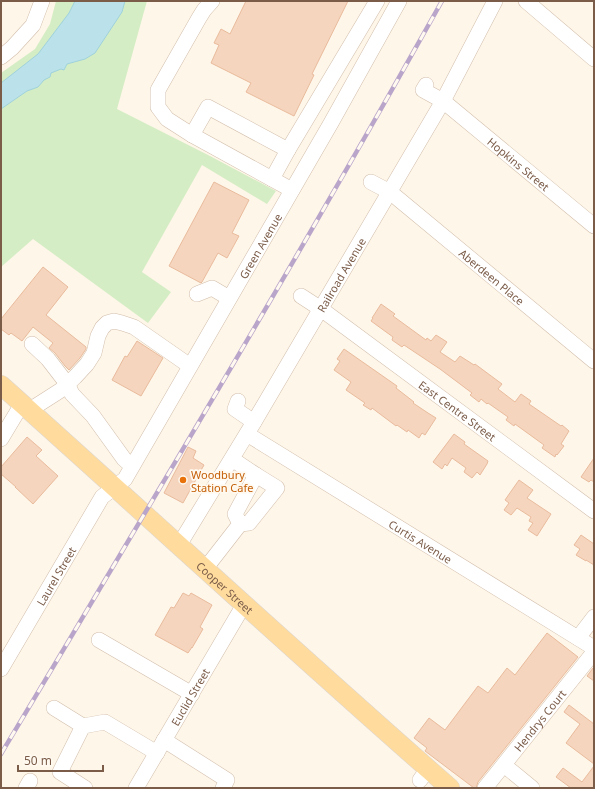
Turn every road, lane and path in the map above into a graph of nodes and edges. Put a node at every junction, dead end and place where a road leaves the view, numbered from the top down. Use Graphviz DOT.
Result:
graph roads {
  1 [pos="42,1"];
  2 [pos="377,1"];
  3 [pos="495,1"];
  4 [pos="396,2"];
  5 [pos="535,4"];
  6 [pos="209,5"];
  7 [pos="1,57"];
  8 [pos="594,59"];
  9 [pos="426,85"];
  10 [pos="443,101"];
  11 [pos="192,134"];
  12 [pos="288,150"];
  13 [pos="272,179"];
  14 [pos="371,182"];
  15 [pos="292,190"];
  16 [pos="390,192"];
  17 [pos="594,226"];
  18 [pos="197,294"];
  19 [pos="301,296"];
  20 [pos="229,298"];
  21 [pos="321,309"];
  22 [pos="32,344"];
  23 [pos="594,361"];
  24 [pos="190,366"];
  25 [pos="1,385"];
  26 [pos="68,385"];
  27 [pos="238,401"];
  28 [pos="26,408"];
  29 [pos="251,428"];
  30 [pos="1,439"];
  31 [pos="232,459"];
  32 [pos="132,466"];
  33 [pos="256,475"];
  34 [pos="115,487"];
  35 [pos="594,511"];
  36 [pos="240,524"];
  37 [pos="179,545"];
  38 [pos="205,569"];
  39 [pos="245,606"];
  40 [pos="594,616"];
  41 [pos="578,638"];
  42 [pos="99,640"];
  43 [pos="594,648"];
  44 [pos="594,652"];
  45 [pos="1,669"];
  46 [pos="192,694"];
  47 [pos="54,708"];
  48 [pos="83,726"];
  49 [pos="161,746"];
  50 [pos="504,765"];
  51 [pos="141,786"];
  52 [pos="85,788"];
  53 [pos="223,788"];
  54 [pos="450,788"];
  55 [pos="485,788"];
  56 [pos="532,788"];
  1 -- 7 [label="street"];
  2 -- 12 [label="street"];
  3 -- 10 [label="street, Railroad Avenue"];
  4 -- 15 [label="street, Green Avenue"];
  5 -- 8 [label="street"];
  6 -- 11 [label="street"];
  9 -- 10 [label="street, Hopkins Street"];
  10 -- 16 [label="street, Railroad Avenue"];
  10 -- 17 [label="street, Hopkins Street"];
  11 -- 12 [label="street"];
  11 -- 13 [label="street"];
  12 -- 13 [label="street"];
  13 -- 15 [label="street"];
  14 -- 16 [label="street, Aberdeen Place"];
  15 -- 20 [label="street, Green Avenue"];
  16 -- 21 [label="street, Railroad Avenue"];
  16 -- 23 [label="street, Aberdeen Place"];
  18 -- 20 [label="street"];
  19 -- 21 [label="street, East Centre Street"];
  20 -- 24 [label="street, Green Avenue"];
  21 -- 29 [label="street, Railroad Avenue"];
  21 -- 35 [label="street, East Centre Street"];
  22 -- 26 [label="street"];
  24 -- 26 [label="street"];
  24 -- 32 [label="street, Green Avenue"];
  25 -- 28 [label="main road, Cooper Street"];
  26 -- 28 [label="street"];
  26 -- 32 [label="street"];
  27 -- 29 [label="street, Curtis Avenue"];
  28 -- 30 [label="street"];
  28 -- 34 [label="main road, Cooper Street"];
  29 -- 31 [label="street, Railroad Avenue"];
  29 -- 41 [label="street, Curtis Avenue"];
  31 -- 33 [label="street"];
  31 -- 37 [label="street, Railroad Avenue"];
  32 -- 34 [label="street, Green Avenue"];
  33 -- 36 [label="street"];
  33 -- 36 [label="street"];
  34 -- 37 [label="main road, Cooper Street"];
  34 -- 45 [label="street, Laurel Street"];
  36 -- 38 [label="street"];
  37 -- 38 [label="main road, Cooper Street"];
  38 -- 39 [label="main road, Cooper Street"];
  39 -- 46 [label="street, Euclid Street"];
  39 -- 54 [label="main road, Cooper Street"];
  40 -- 41 [label="street"];
  41 -- 43 [label="street, Curtis Avenue"];
  42 -- 46 [label="street"];
  44 -- 50 [label="street, Hendrys Court"];
  46 -- 49 [label="street, Euclid Street"];
  47 -- 48 [label="street"];
  48 -- 49 [label="street"];
  48 -- 52 [label="street"];
  49 -- 51 [label="street, Euclid Street"];
  49 -- 53 [label="street"];
  50 -- 55 [label="street, Hendrys Court"];
  50 -- 56 [label="street"];
}
